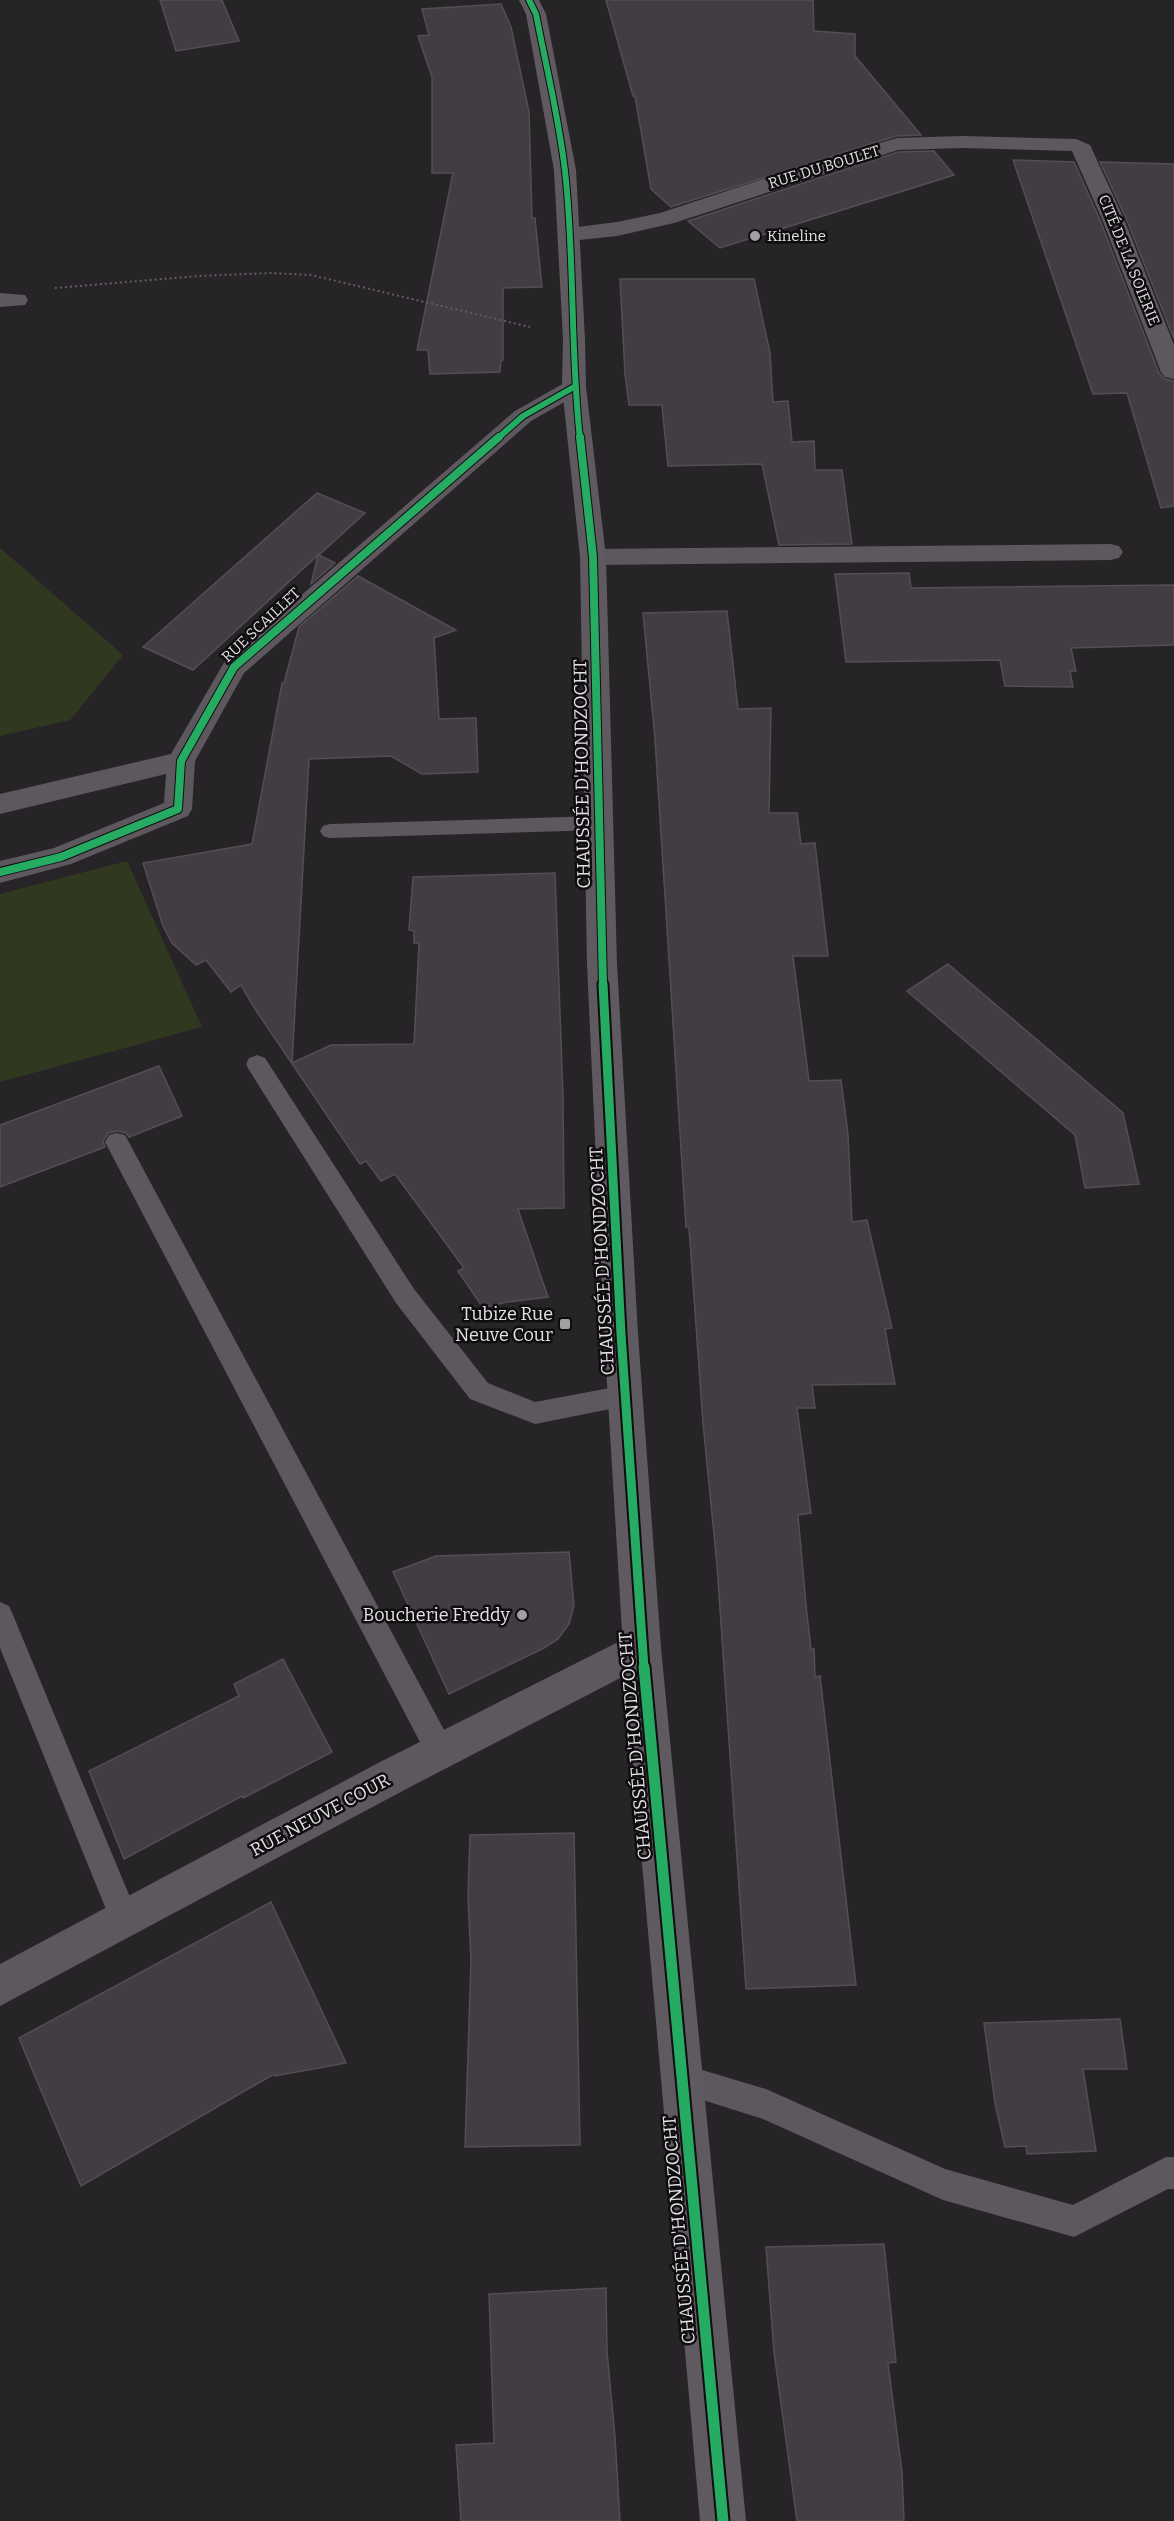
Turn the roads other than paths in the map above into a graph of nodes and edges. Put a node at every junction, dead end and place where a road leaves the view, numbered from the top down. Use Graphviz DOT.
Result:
graph roads {
  1 [pos="529,0"];
  2 [pos="1083,149"];
  3 [pos="570,234"];
  4 [pos="1173,372"];
  5 [pos="574,387"];
  6 [pos="1110,552"];
  7 [pos="593,557"];
  8 [pos="181,761"];
  9 [pos="0,804"];
  10 [pos="600,823"];
  11 [pos="330,831"];
  12 [pos="0,872"];
  13 [pos="257,1064"];
  14 [pos="117,1142"];
  15 [pos="626,1396"];
  16 [pos="0,1615"];
  17 [pos="642,1648"];
  18 [pos="440,1751"];
  19 [pos="124,1919"];
  20 [pos="0,1986"];
  21 [pos="682,2079"];
  22 [pos="1174,2173"];
  23 [pos="723,2521"];
  1 -- 3 [label="main road, CHAUSSÉE D'HONDZOCHT"];
  2 -- 3 [label="street, RUE DU BOULET"];
  2 -- 4 [label="street, CITÉ DE LA SOIERIE"];
  3 -- 5 [label="main road, CHAUSSÉE D'HONDZOCHT"];
  5 -- 7 [label="main road, CHAUSSÉE D'HONDZOCHT"];
  5 -- 8 [label="street, RUE SCAILLET"];
  6 -- 7 [label="street"];
  7 -- 10 [label="main road, CHAUSSÉE D'HONDZOCHT"];
  8 -- 9 [label="street"];
  8 -- 12 [label="street, RUE SCAILLET"];
  10 -- 11 [label="lane"];
  10 -- 15 [label="main road, CHAUSSÉE D'HONDZOCHT"];
  13 -- 15 [label="lane"];
  14 -- 18 [label="lane"];
  15 -- 17 [label="main road, CHAUSSÉE D'HONDZOCHT"];
  16 -- 19 [label="lane"];
  17 -- 18 [label="street, RUE NEUVE COUR"];
  17 -- 21 [label="main road, CHAUSSÉE D'HONDZOCHT"];
  18 -- 19 [label="street, RUE NEUVE COUR"];
  19 -- 20 [label="street, RUE NEUVE COUR"];
  21 -- 22 [label="lane"];
  21 -- 23 [label="main road, CHAUSSÉE D'HONDZOCHT"];
}
